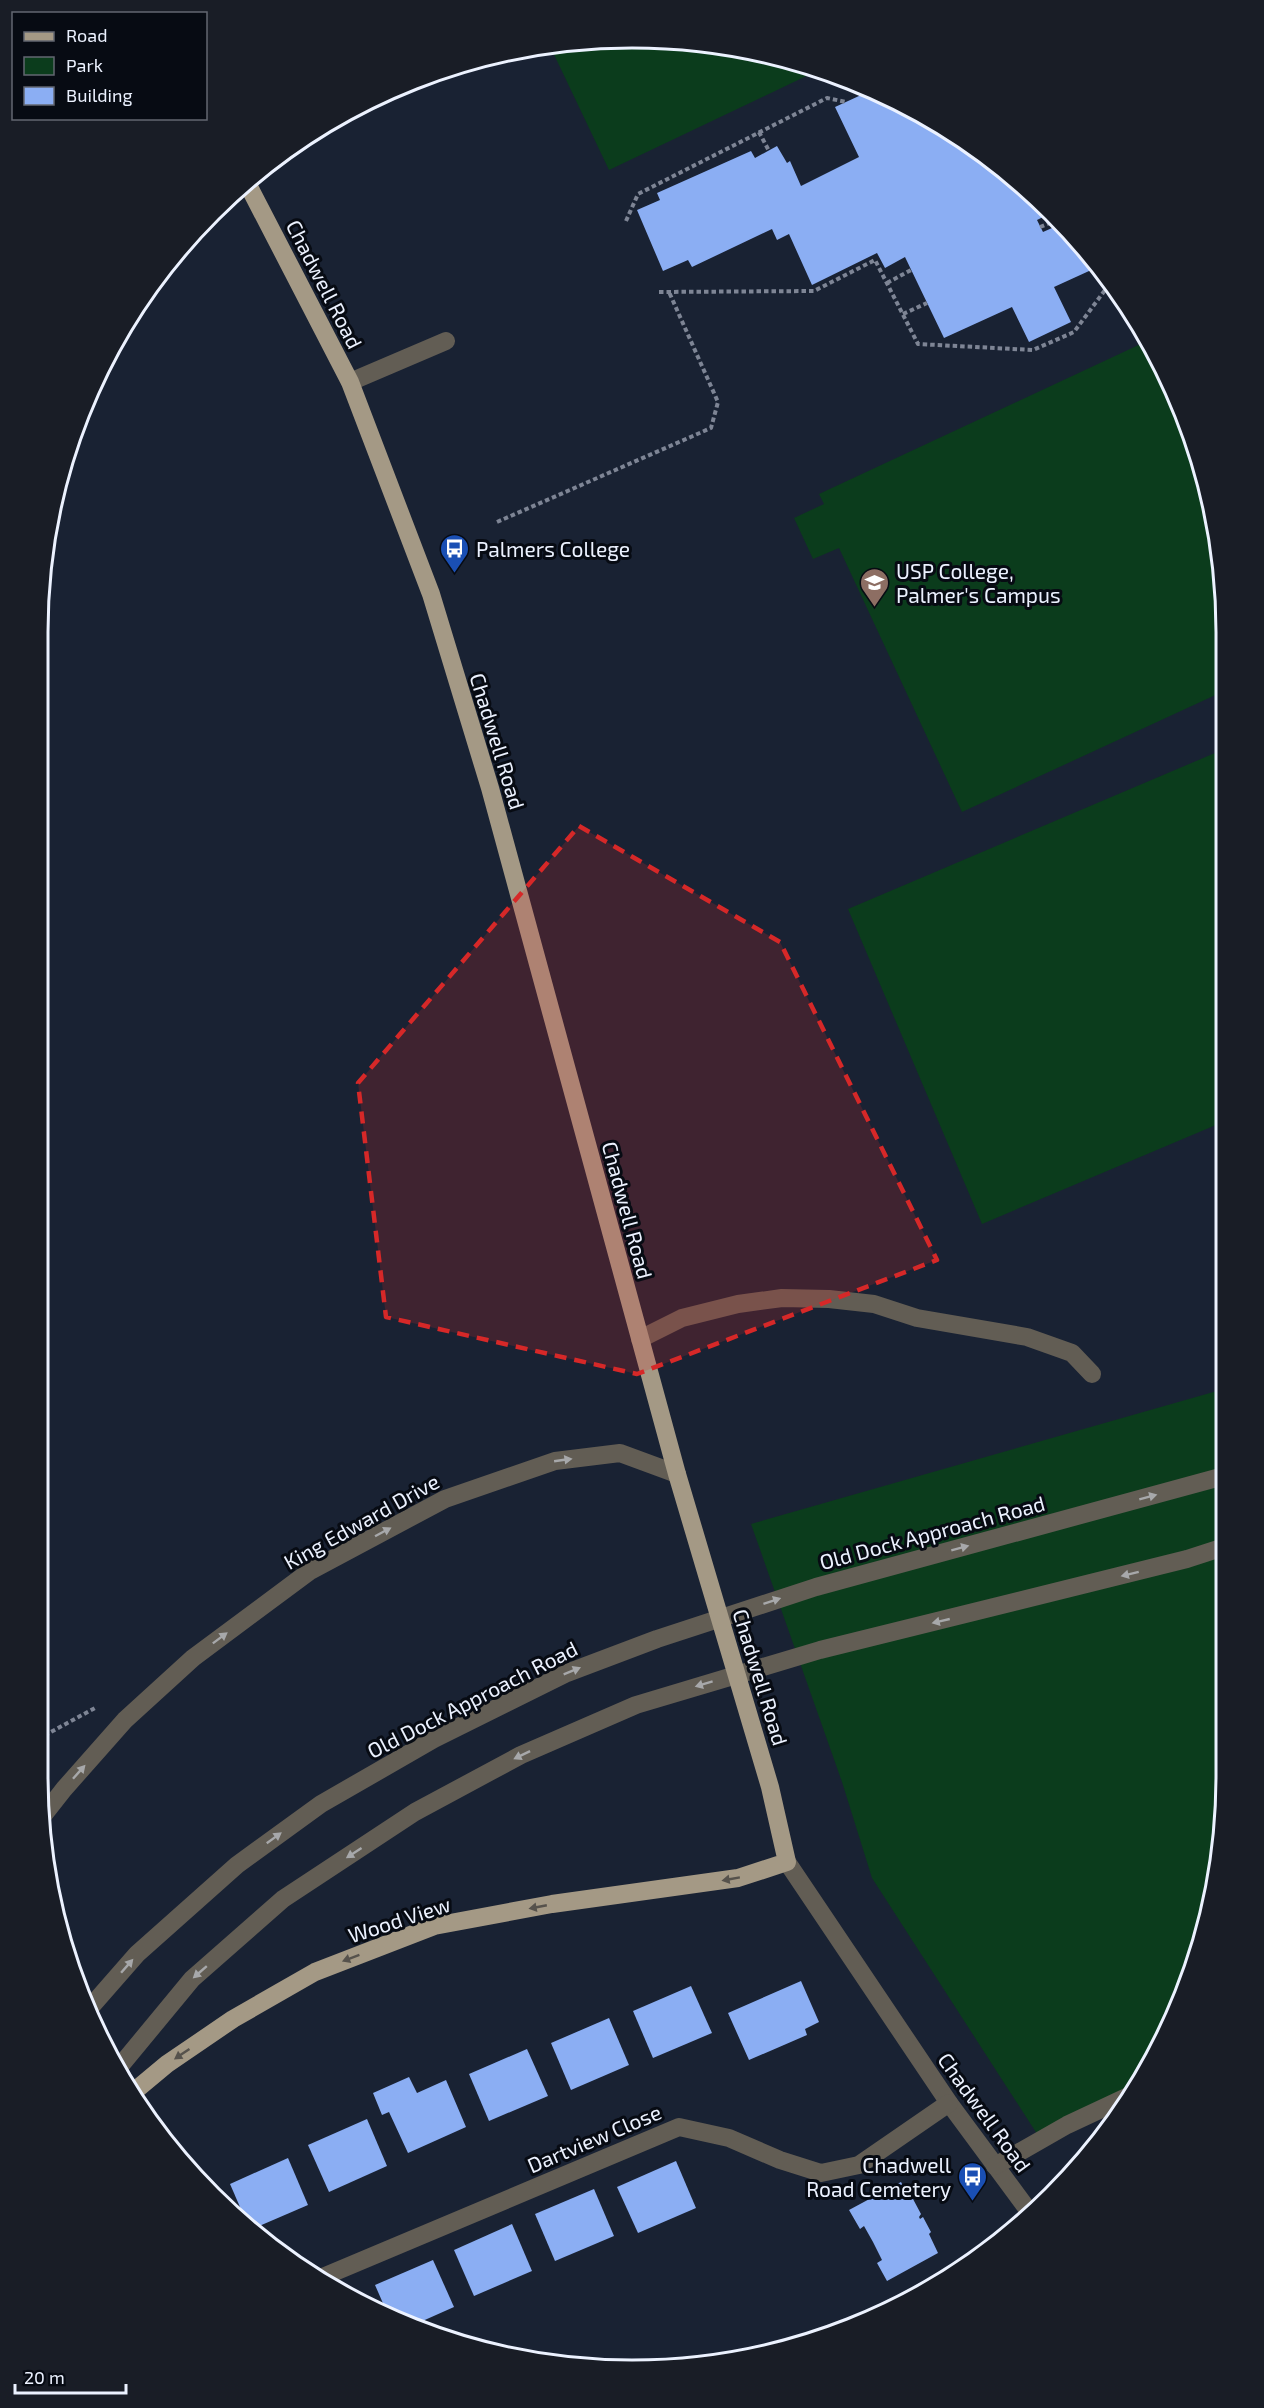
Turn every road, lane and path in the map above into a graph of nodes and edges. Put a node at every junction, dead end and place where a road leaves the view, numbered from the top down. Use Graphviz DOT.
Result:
graph roads {
  1 [pos="846,102"];
  2 [pos="759,132"];
  3 [pos="769,151"];
  4 [pos="251,190"];
  5 [pos="626,221"];
  6 [pos="1049,223"];
  7 [pos="1040,227"];
  8 [pos="911,270"];
  9 [pos="886,283"];
  10 [pos="1105,290"];
  11 [pos="659,292"];
  12 [pos="669,292"];
  13 [pos="927,303"];
  14 [pos="903,314"];
  15 [pos="446,341"];
  16 [pos="350,382"];
  17 [pos="497,522"];
  18 [pos="640,1339"];
  19 [pos="1092,1374"];
  20 [pos="677,1474"];
  21 [pos="1216,1478"];
  22 [pos="1216,1549"];
  23 [pos="125,1720"];
  24 [pos="48,1734"];
  25 [pos="49,1808"];
  26 [pos="787,1862"];
  27 [pos="94,2003"];
  28 [pos="123,2062"];
  29 [pos="138,2088"];
  30 [pos="1117,2102"];
  31 [pos="949,2103"];
  32 [pos="995,2166"];
  33 [pos="1026,2207"];
  34 [pos="328,2275"];
  1 -- 2 [label="path"];
  2 -- 3 [label="path"];
  2 -- 5 [label="path"];
  4 -- 16 [label="main road, Chadwell Road"];
  6 -- 7 [label="path"];
  8 -- 9 [label="path"];
  9 -- 12 [label="path"];
  9 -- 14 [label="path"];
  10 -- 14 [label="path"];
  11 -- 12 [label="path"];
  12 -- 17 [label="path"];
  13 -- 14 [label="path"];
  15 -- 16 [label="street"];
  16 -- 18 [label="main road, Chadwell Road"];
  18 -- 19 [label="street"];
  18 -- 20 [label="main road, Chadwell Road"];
  23 -- 20 [label="street, King Edward Drive, one-way"];
  20 -- 26 [label="main road, Chadwell Road"];
  27 -- 21 [label="street, Old Dock Approach Road, one-way"];
  22 -- 28 [label="street, one-way"];
  23 -- 24 [label="path"];
  25 -- 23 [label="street, King Edward Drive, one-way"];
  26 -- 29 [label="main road, Wood View, one-way"];
  26 -- 31 [label="street, Chadwell Road"];
  30 -- 32 [label="street"];
  31 -- 32 [label="street, Chadwell Road"];
  31 -- 34 [label="street, Dartview Close"];
  32 -- 33 [label="street, Chadwell Road"];
}
